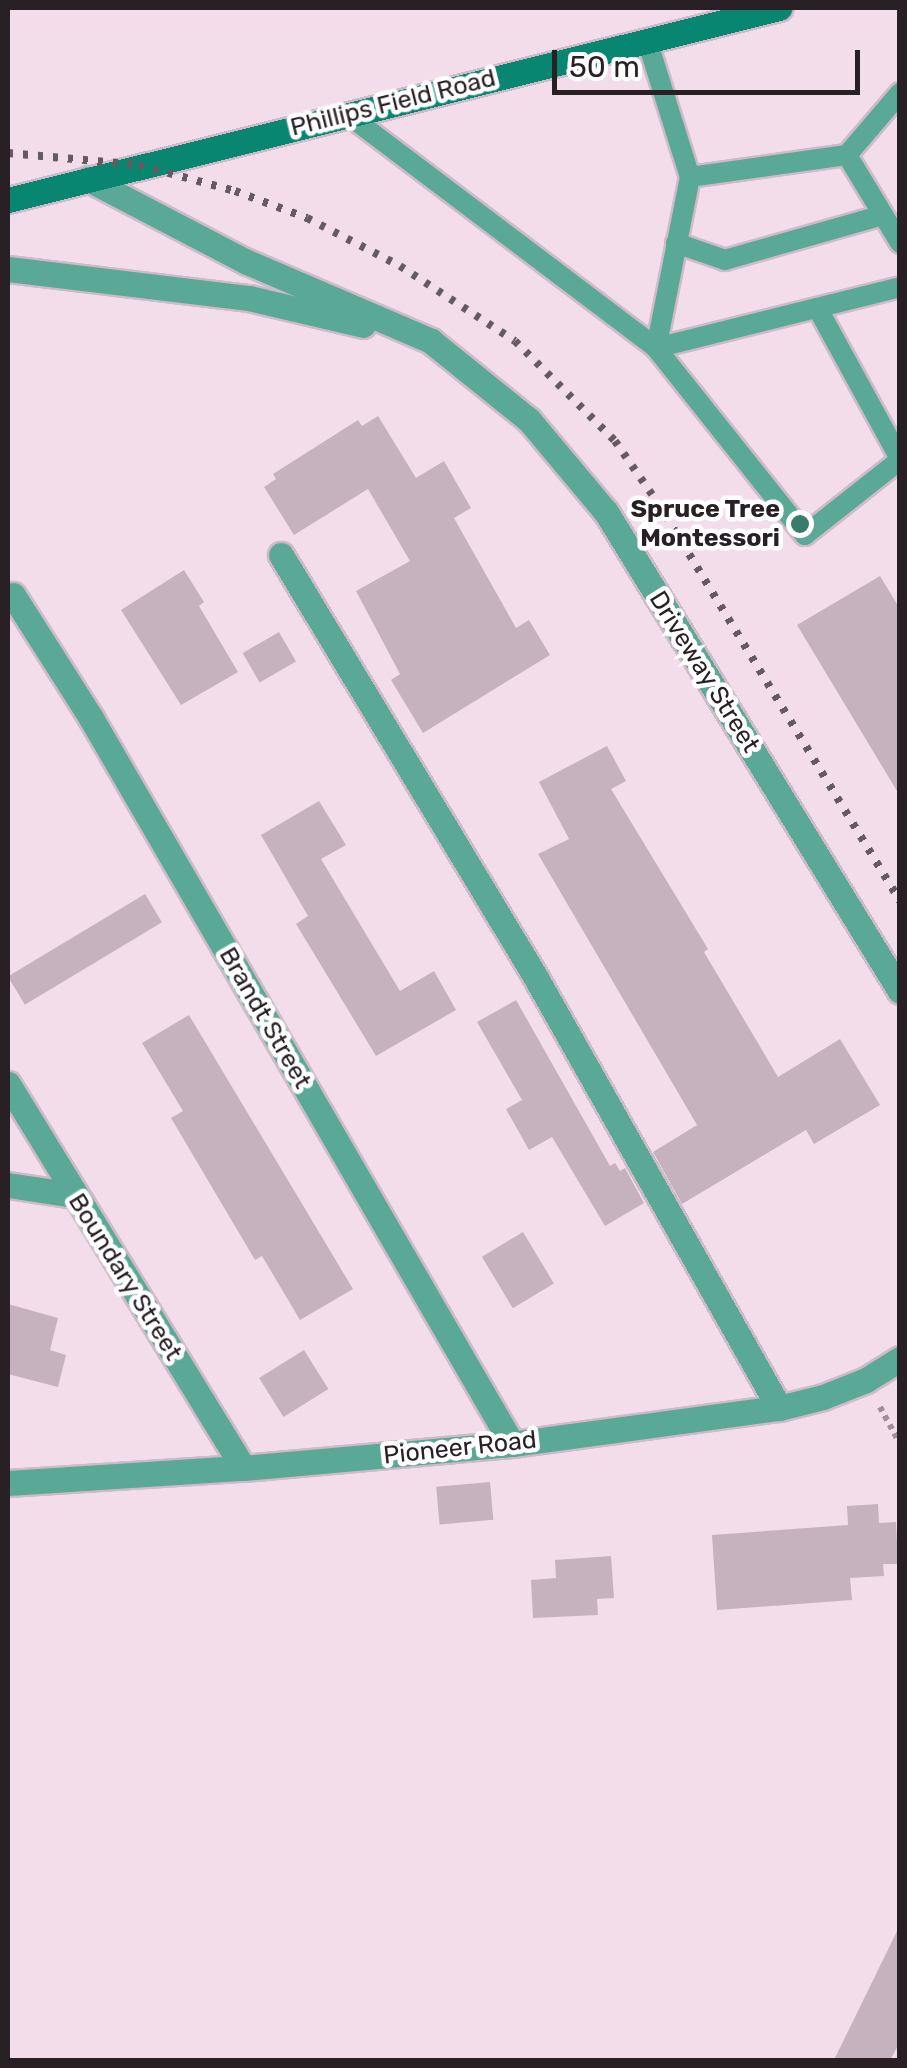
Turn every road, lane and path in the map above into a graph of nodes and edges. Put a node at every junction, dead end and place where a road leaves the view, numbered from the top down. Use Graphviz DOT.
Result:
graph roads {
  1 [pos="780,8"];
  2 [pos="647,40"];
  3 [pos="900,93"];
  4 [pos="347,114"];
  5 [pos="847,155"];
  6 [pos="690,178"];
  7 [pos="88,179"];
  8 [pos="8,200"];
  9 [pos="883,215"];
  10 [pos="676,243"];
  11 [pos="900,243"];
  12 [pos="8,269"];
  13 [pos="900,287"];
  14 [pos="818,308"];
  15 [pos="431,341"];
  16 [pos="656,348"];
  17 [pos="900,460"];
  18 [pos="281,556"];
  19 [pos="13,595"];
  20 [pos="891,957"];
  21 [pos="900,991"];
  22 [pos="8,1084"];
  23 [pos="8,1185"];
  24 [pos="75,1195"];
  25 [pos="900,1358"];
  26 [pos="779,1408"];
  27 [pos="512,1444"];
  28 [pos="243,1468"];
  29 [pos="8,1482"];
  1 -- 2 [label="street, Phillips Field Road"];
  2 -- 4 [label="street, Phillips Field Road"];
  2 -- 6 [label="lane"];
  3 -- 5 [label="lane"];
  4 -- 7 [label="street, Phillips Field Road"];
  4 -- 16 [label="lane"];
  5 -- 6 [label="lane"];
  5 -- 9 [label="lane"];
  6 -- 10 [label="lane"];
  7 -- 8 [label="street, Phillips Field Road"];
  7 -- 15 [label="street, Driveway Street"];
  9 -- 10 [label="lane"];
  9 -- 11 [label="lane"];
  10 -- 16 [label="lane"];
  12 -- 15 [label="street, Driveway Street"];
  13 -- 14 [label="lane"];
  14 -- 16 [label="lane"];
  14 -- 17 [label="lane"];
  15 -- 20 [label="street, Driveway Street"];
  16 -- 17 [label="lane"];
  18 -- 26 [label="street"];
  19 -- 27 [label="street, Brandt Street"];
  20 -- 21 [label="street, Driveway Street"];
  22 -- 24 [label="street, Boundary Street"];
  23 -- 24 [label="street"];
  24 -- 28 [label="street, Boundary Street"];
  25 -- 26 [label="street, Pioneer Road"];
  26 -- 27 [label="street, Pioneer Road"];
  27 -- 28 [label="street, Pioneer Road"];
  28 -- 29 [label="street, Pioneer Road"];
}
